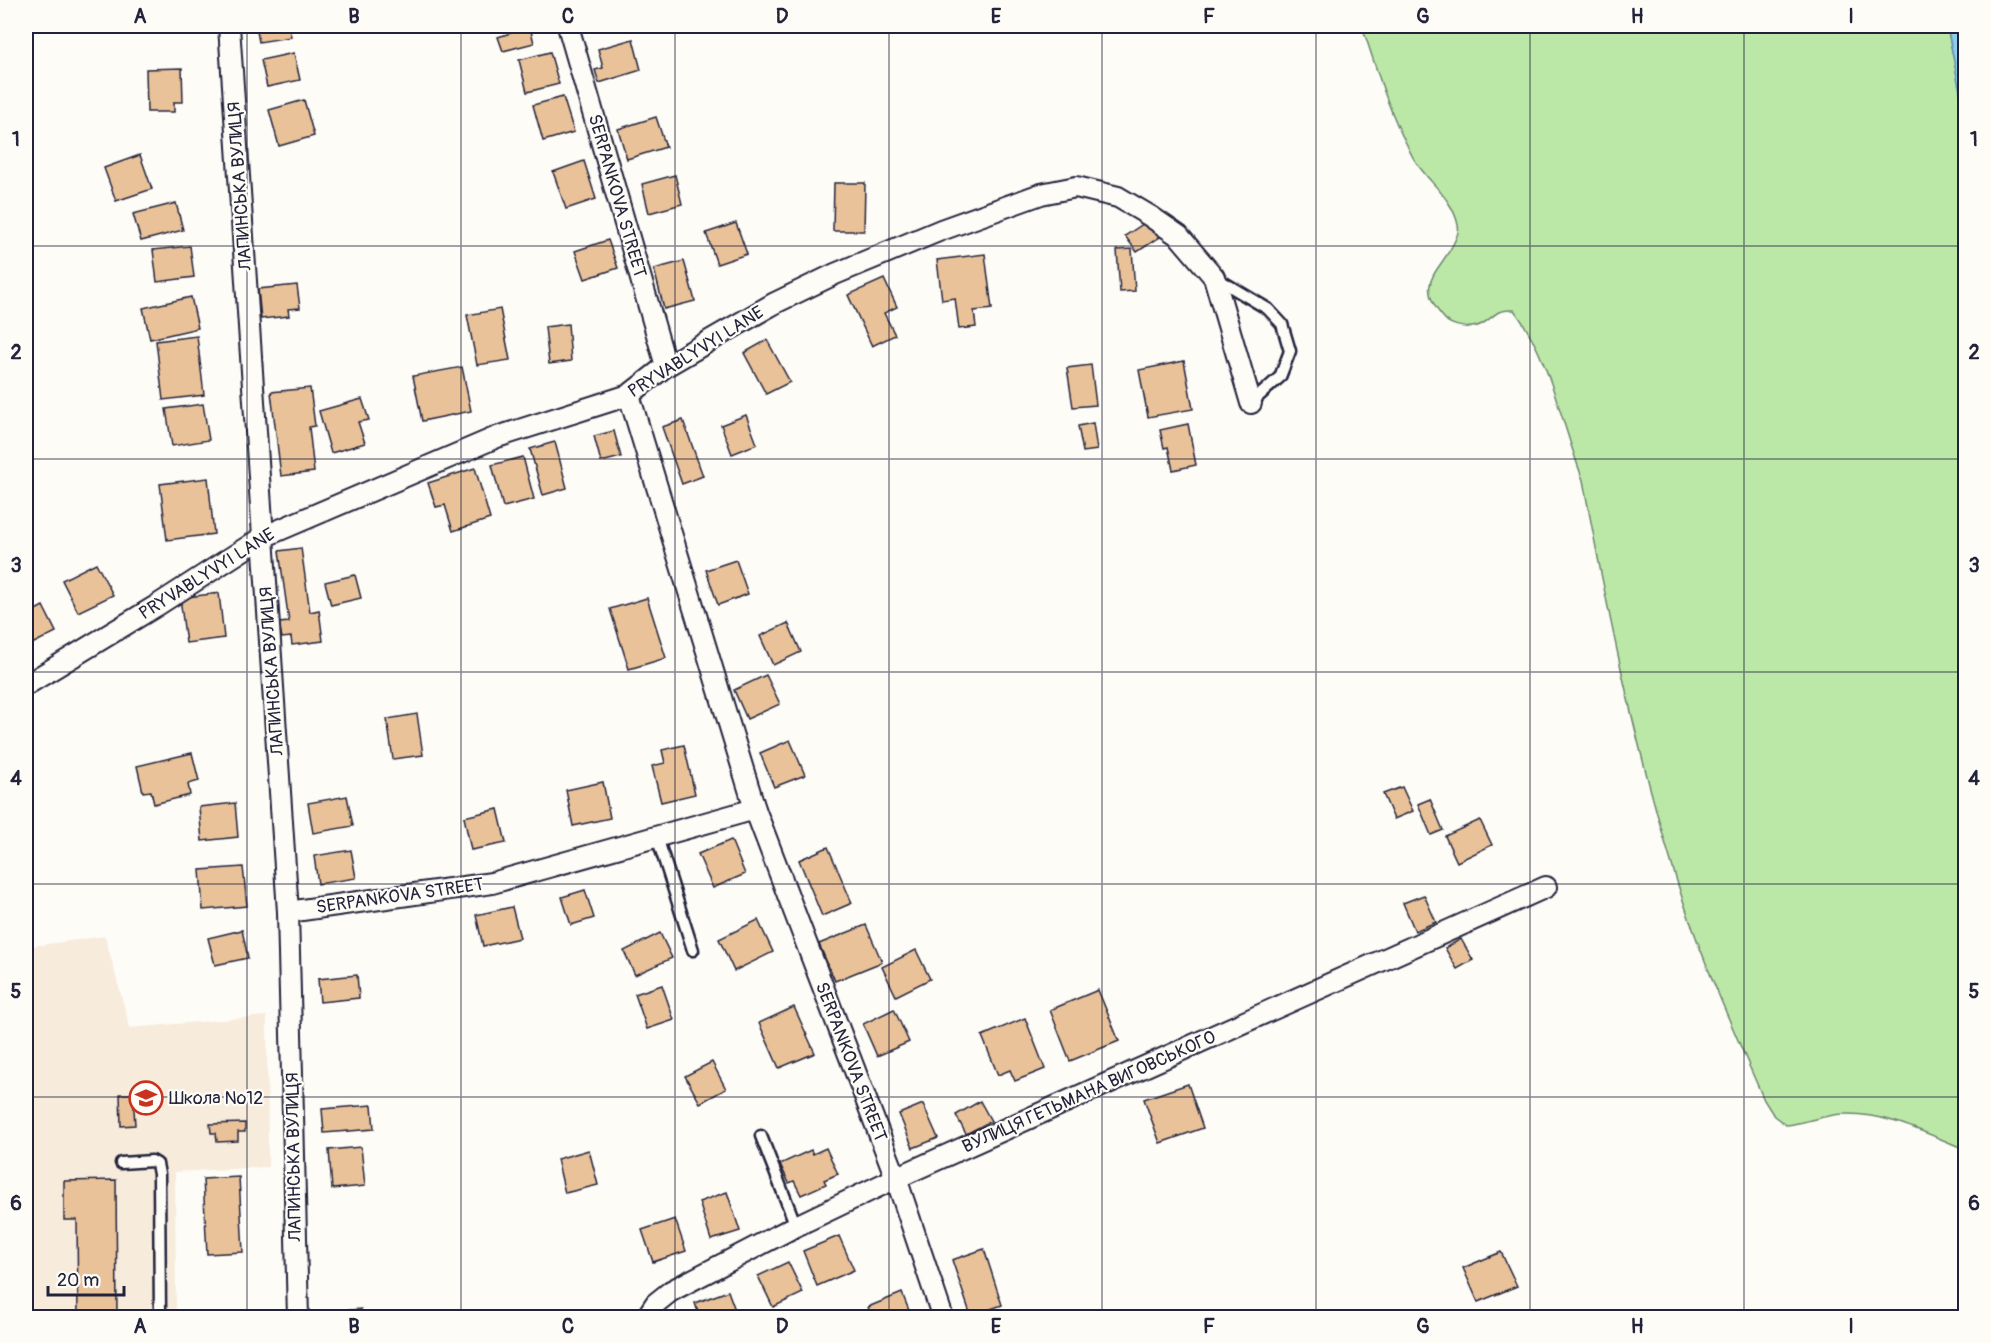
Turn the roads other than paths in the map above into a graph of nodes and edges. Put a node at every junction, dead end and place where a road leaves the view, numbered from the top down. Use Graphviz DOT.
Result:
graph roads {
  1 [pos="229,26"];
  2 [pos="568,26"];
  3 [pos="1214,277"];
  4 [pos="666,366"];
  5 [pos="629,395"];
  6 [pos="1251,403"];
  7 [pos="263,537"];
  8 [pos="26,685"];
  9 [pos="755,809"];
  10 [pos="657,837"];
  11 [pos="1546,887"];
  12 [pos="288,912"];
  13 [pos="693,950"];
  14 [pos="761,1136"];
  15 [pos="121,1163"];
  16 [pos="896,1178"];
  17 [pos="796,1226"];
  18 [pos="160,1317"];
  19 [pos="298,1317"];
  20 [pos="646,1317"];
  21 [pos="943,1317"];
  1 -- 7 [label="street, ЛАПИНСЬКА ВУЛИЦЯ"];
  2 -- 4 [label="street, SERPANKOVA STREET"];
  3 -- 4 [label="street, PRYVABLYVYI LANE"];
  3 -- 6 [label="street, PRYVABLYVYI LANE"];
  3 -- 6 [label="lane"];
  4 -- 5 [label="street, PRYVABLYVYI LANE"];
  5 -- 7 [label="street, PRYVABLYVYI LANE"];
  5 -- 9 [label="street, SERPANKOVA STREET"];
  7 -- 8 [label="street, PRYVABLYVYI LANE"];
  7 -- 12 [label="street, ЛАПИНСЬКА ВУЛИЦЯ"];
  9 -- 10 [label="street, SERPANKOVA STREET"];
  9 -- 16 [label="street, SERPANKOVA STREET"];
  10 -- 12 [label="street, SERPANKOVA STREET"];
  10 -- 13 [label="lane"];
  11 -- 16 [label="street, ВУЛИЦЯ ГЕТЬМАНА ВИГОВСЬКОГО"];
  12 -- 19 [label="street, ЛАПИНСЬКА ВУЛИЦЯ"];
  14 -- 17 [label="lane"];
  15 -- 18 [label="lane"];
  16 -- 17 [label="street, ВУЛИЦЯ ГЕТЬМАНА ВИГОВСЬКОГО"];
  16 -- 21 [label="street, SERPANKOVA STREET"];
  17 -- 20 [label="street, ВУЛИЦЯ ГЕТЬМАНА ВИГОВСЬКОГО"];
}
